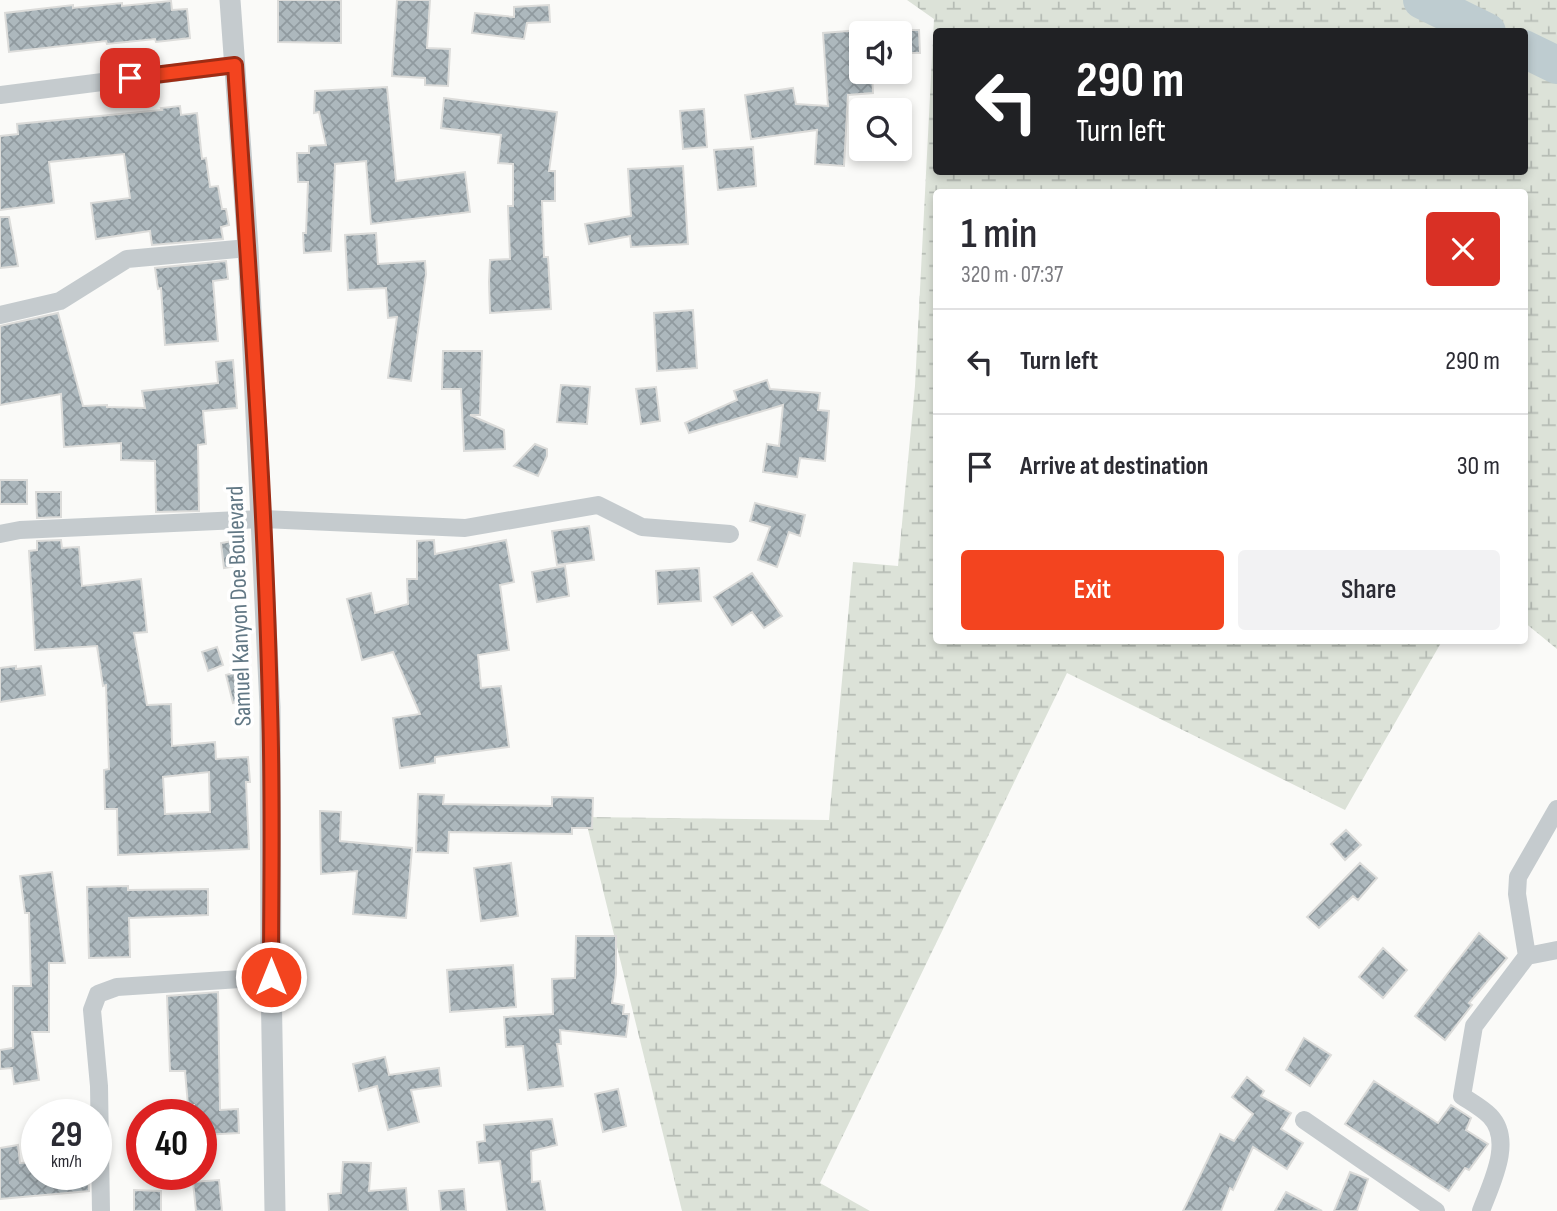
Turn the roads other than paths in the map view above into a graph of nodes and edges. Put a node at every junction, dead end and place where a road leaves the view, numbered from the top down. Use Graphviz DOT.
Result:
graph roads {
  1 [pos="230,0"];
  2 [pos="235,65"];
  3 [pos="0,95"];
  4 [pos="248,248"];
  5 [pos="0,316"];
  6 [pos="263,519"];
  7 [pos="0,534"];
  8 [pos="730,534"];
  9 [pos="1557,809"];
  10 [pos="1557,950"];
  11 [pos="1527,956"];
  12 [pos="271,977"];
  13 [pos="1304,1120"];
  14 [pos="101,1211"];
  15 [pos="275,1211"];
  16 [pos="1436,1211"];
  17 [pos="1481,1211"];
  1 -- 2 [label="street, Samuel Kanyon Doe Boulevard"];
  2 -- 3 [label="street"];
  2 -- 4 [label="street, Samuel Kanyon Doe Boulevard"];
  4 -- 5 [label="street"];
  4 -- 6 [label="street, Samuel Kanyon Doe Boulevard"];
  6 -- 7 [label="street"];
  6 -- 8 [label="street"];
  6 -- 12 [label="street, Samuel Kanyon Doe Boulevard"];
  9 -- 11 [label="street"];
  10 -- 11 [label="street"];
  11 -- 17 [label="street"];
  12 -- 14 [label="street"];
  12 -- 15 [label="street, Samuel Kanyon Doe Boulevard"];
  13 -- 16 [label="street"];
}
